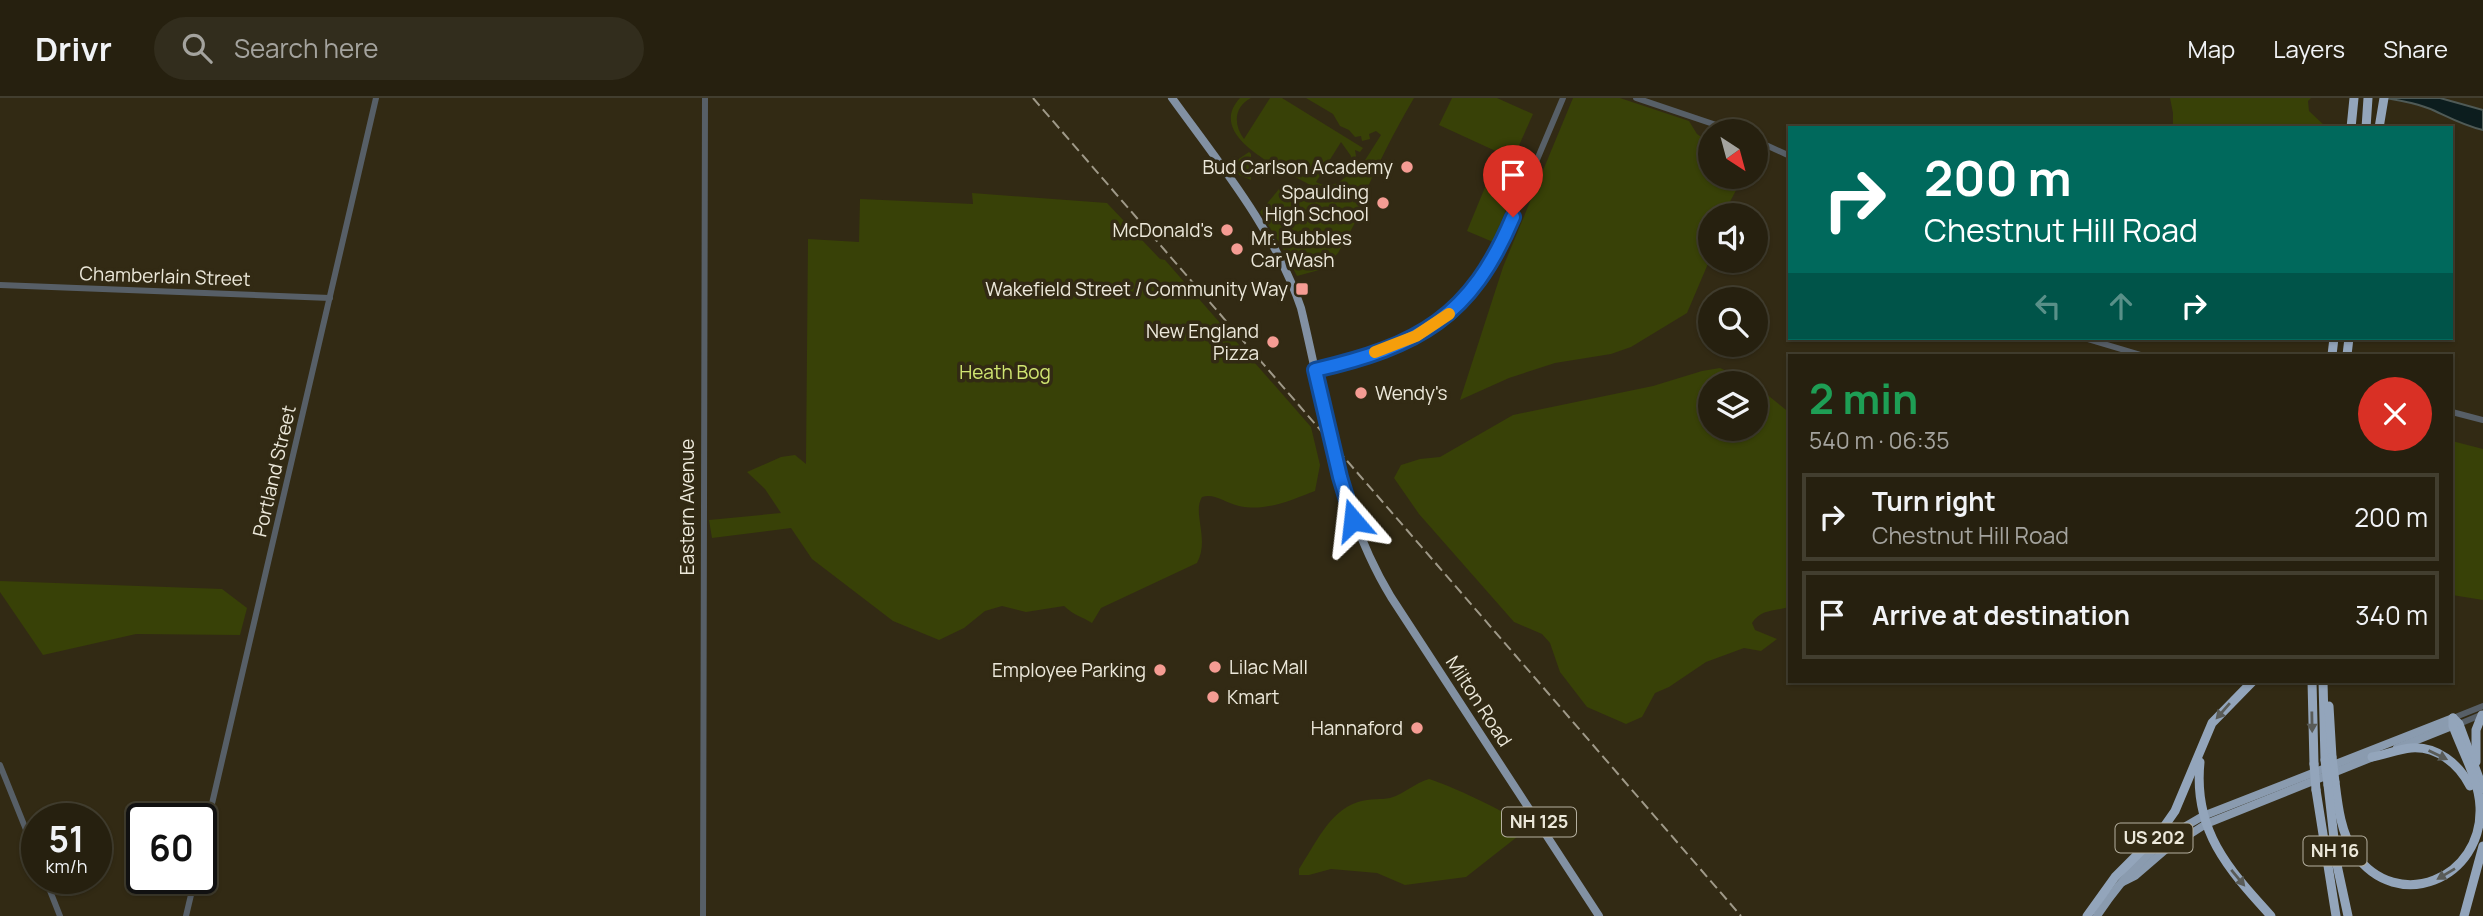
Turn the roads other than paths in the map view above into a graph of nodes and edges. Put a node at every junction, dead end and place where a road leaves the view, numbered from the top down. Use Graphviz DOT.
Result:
graph roads {
  1 [pos="376,98"];
  2 [pos="705,98"];
  3 [pos="1172,98"];
  4 [pos="1563,98"];
  5 [pos="1636,98"];
  6 [pos="2383,101"];
  7 [pos="2353,102"];
  8 [pos="2368,103"];
  9 [pos="1698,119"];
  10 [pos="2351,126"];
  11 [pos="2366,126"];
  12 [pos="2379,126"];
  13 [pos="1768,145"];
  14 [pos="1788,155"];
  15 [pos="0,285"];
  16 [pos="330,298"];
  17 [pos="2091,340"];
  18 [pos="2138,354"];
  19 [pos="1315,370"];
  20 [pos="2453,412"];
  21 [pos="2483,420"];
  22 [pos="2251,683"];
  23 [pos="2312,683"];
  24 [pos="2325,683"];
  25 [pos="2483,706"];
  26 [pos="2483,715"];
  27 [pos="2455,723"];
  28 [pos="2201,747"];
  29 [pos="2372,757"];
  30 [pos="0,765"];
  31 [pos="2331,783"];
  32 [pos="2482,785"];
  33 [pos="212,803"];
  34 [pos="21,817"];
  35 [pos="2480,818"];
  36 [pos="2205,820"];
  37 [pos="2483,846"];
  38 [pos="51,894"];
  39 [pos="191,894"];
  40 [pos="60,916"];
  41 [pos="186,916"];
  42 [pos="703,916"];
  43 [pos="1599,916"];
  44 [pos="2087,916"];
  45 [pos="2097,916"];
  46 [pos="2271,916"];
  47 [pos="2336,916"];
  48 [pos="2348,916"];
  49 [pos="2464,916"];
  1 -- 16 [label="street, Portland Street"];
  2 -- 42 [label="street, Eastern Avenue"];
  3 -- 19 [label="main road, NH 125"];
  4 -- 19 [label="street"];
  5 -- 9 [label="street"];
  6 -- 12 [label="highway"];
  7 -- 10 [label="highway"];
  8 -- 11 [label="highway"];
  13 -- 14 [label="street"];
  15 -- 16 [label="street, Chamberlain Street"];
  16 -- 33 [label="street, Portland Street"];
  17 -- 18 [label="street"];
  19 -- 43 [label="main road, Milton Road / NH 125"];
  20 -- 21 [label="street"];
  22 -- 28 [label="highway, US 202, one-way"];
  23 -- 47 [label="highway, NH 16, one-way, bridge"];
  24 -- 31 [label="highway, NH 16, bridge"];
  25 -- 27 [label="street"];
  26 -- 27 [label="street"];
  26 -- 32 [label="highway"];
  27 -- 29 [label="highway"];
  27 -- 32 [label="highway"];
  27 -- 35 [label="highway"];
  27 -- 36 [label="highway"];
  28 -- 36 [label="highway"];
  28 -- 44 [label="highway, US 202"];
  29 -- 35 [label="highway, US 202, one-way"];
  29 -- 36 [label="highway, US 202"];
  30 -- 34 [label="street"];
  35 -- 31 [label="highway, one-way"];
  31 -- 48 [label="highway, NH 16"];
  36 -- 45 [label="highway"];
  36 -- 46 [label="highway, one-way"];
  37 -- 49 [label="highway"];
  38 -- 40 [label="street"];
  39 -- 41 [label="street"];
}
